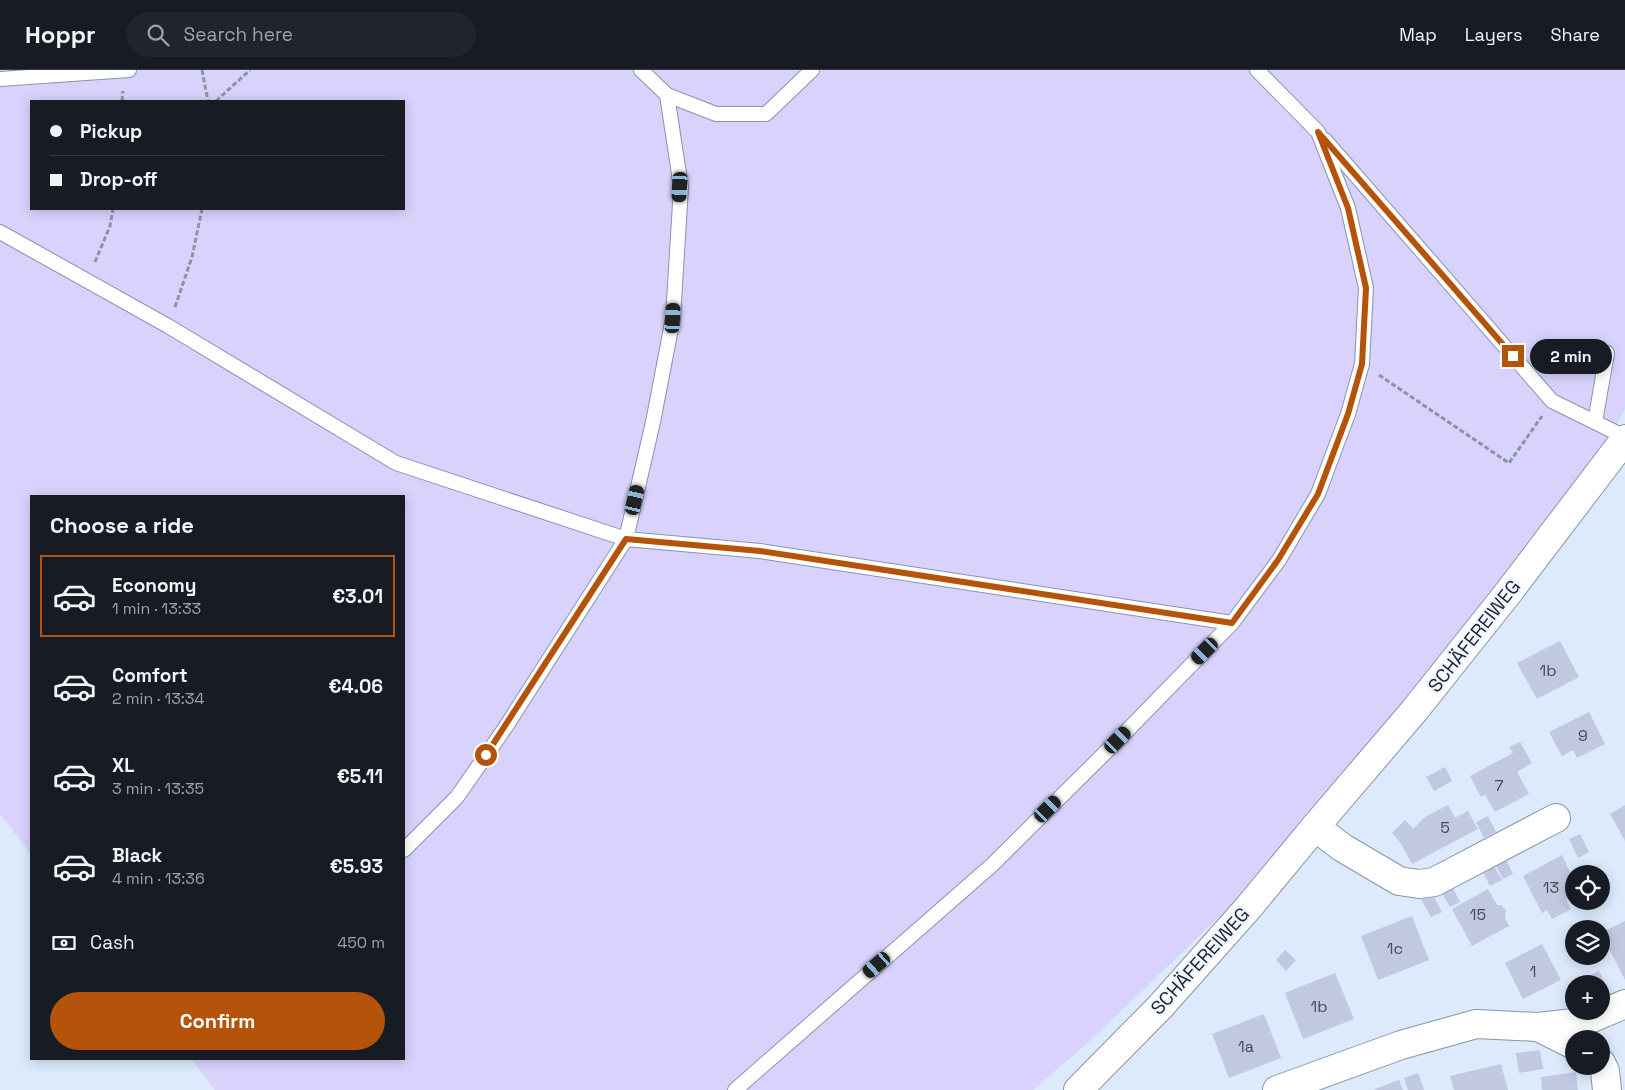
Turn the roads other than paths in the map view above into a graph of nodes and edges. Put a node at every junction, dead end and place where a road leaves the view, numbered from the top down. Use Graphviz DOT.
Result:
graph roads {
  1 [pos="129,70"];
  2 [pos="641,70"];
  3 [pos="812,70"];
  4 [pos="1257,70"];
  5 [pos="0,79"];
  6 [pos="667,95"];
  7 [pos="1318,132"];
  8 [pos="0,232"];
  9 [pos="1607,353"];
  10 [pos="1595,422"];
  11 [pos="1624,440"];
  12 [pos="626,539"];
  13 [pos="1232,623"];
  14 [pos="1556,818"];
  15 [pos="1315,827"];
  16 [pos="405,849"];
  17 [pos="1625,1004"];
  18 [pos="1538,1027"];
  19 [pos="1565,1040"];
  20 [pos="1605,1075"];
  21 [pos="735,1090"];
  22 [pos="1078,1090"];
  23 [pos="1277,1090"];
  24 [pos="1607,1090"];
  1 -- 5 [label="lane"];
  2 -- 6 [label="lane"];
  3 -- 6 [label="lane"];
  4 -- 7 [label="lane"];
  6 -- 12 [label="lane"];
  7 -- 10 [label="lane"];
  7 -- 13 [label="lane"];
  8 -- 12 [label="lane"];
  9 -- 10 [label="lane"];
  10 -- 11 [label="lane"];
  11 -- 15 [label="street, SCHÄFEREIWEG"];
  12 -- 13 [label="lane"];
  12 -- 16 [label="lane"];
  13 -- 21 [label="lane"];
  14 -- 15 [label="street"];
  15 -- 22 [label="street, SCHÄFEREIWEG"];
  17 -- 18 [label="street"];
  18 -- 19 [label="street"];
  18 -- 23 [label="street"];
  20 -- 24 [label="street"];
}
